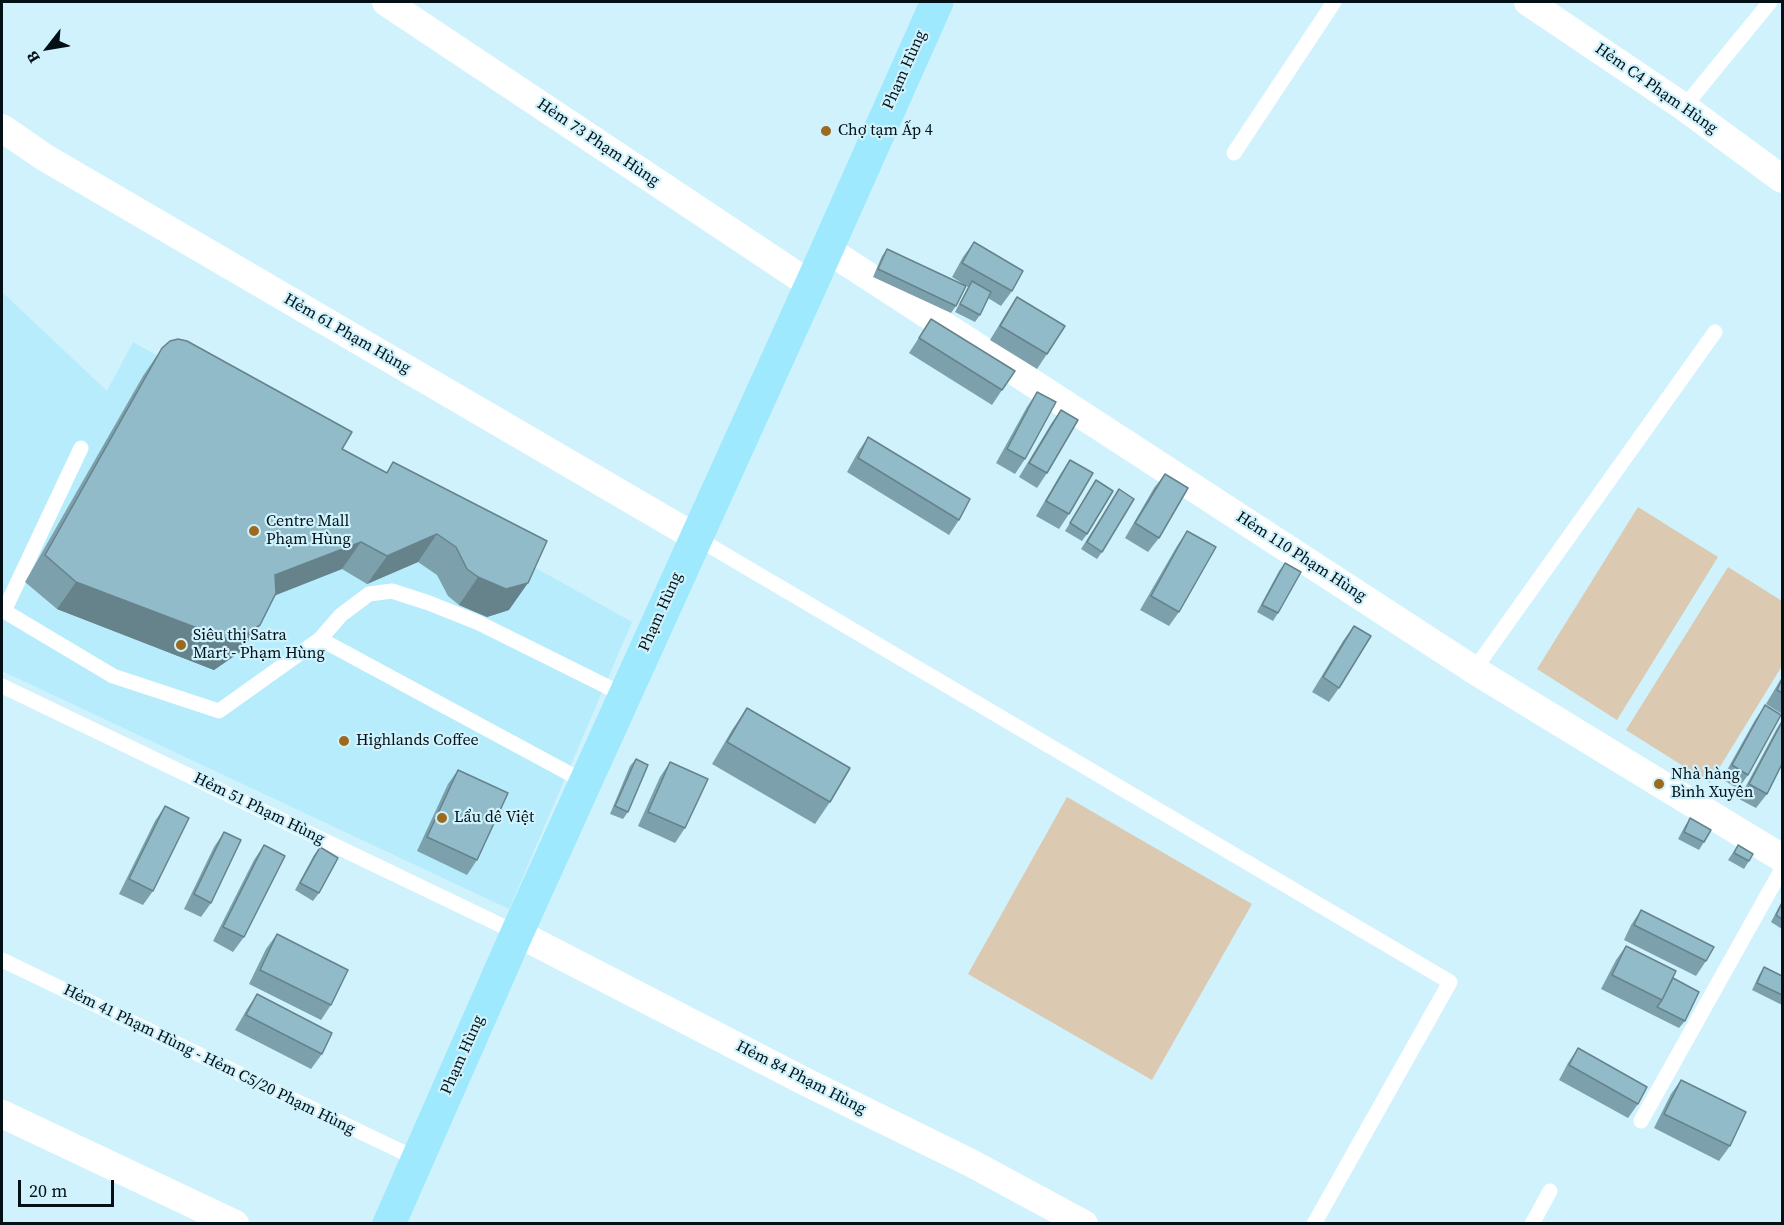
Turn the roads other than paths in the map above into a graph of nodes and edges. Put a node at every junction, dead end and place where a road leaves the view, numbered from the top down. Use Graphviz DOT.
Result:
graph roads {
  1 [pos="386,2"];
  2 [pos="937,2"];
  3 [pos="1334,2"];
  4 [pos="1528,2"];
  5 [pos="1770,2"];
  6 [pos="1684,107"];
  7 [pos="2,128"];
  8 [pos="1234,153"];
  9 [pos="1782,179"];
  10 [pos="825,248"];
  11 [pos="811,285"];
  12 [pos="1715,332"];
  13 [pos="81,448"];
  14 [pos="695,537"];
  15 [pos="320,639"];
  16 [pos="1474,670"];
  17 [pos="2,686"];
  18 [pos="624,695"];
  19 [pos="585,782"];
  20 [pos="1782,858"];
  21 [pos="1782,869"];
  22 [pos="517,933"];
  23 [pos="2,960"];
  24 [pos="2,1114"];
  25 [pos="1641,1121"];
  26 [pos="417,1159"];
  27 [pos="1550,1191"];
  28 [pos="235,1224"];
  29 [pos="389,1224"];
  30 [pos="1084,1224"];
  31 [pos="1314,1224"];
  32 [pos="1532,1224"];
  1 -- 11 [label="street, Hẻm 73 Phạm Hùng"];
  2 -- 10 [label="main road, Phạm Hùng"];
  3 -- 8 [label="lane"];
  4 -- 6 [label="street, Hẻm C4 Phạm Hùng"];
  5 -- 6 [label="lane"];
  6 -- 9 [label="street, Hẻm C4 Phạm Hùng"];
  7 -- 14 [label="street, Hẻm 61 Phạm Hùng"];
  10 -- 11 [label="main road, Phạm Hùng"];
  10 -- 16 [label="street, Hẻm 110 Phạm Hùng"];
  11 -- 14 [label="main road, Phạm Hùng"];
  12 -- 16 [label="lane"];
  13 -- 15 [label="lane"];
  14 -- 18 [label="main road, Phạm Hùng"];
  14 -- 31 [label="lane"];
  15 -- 18 [label="lane"];
  15 -- 19 [label="lane"];
  16 -- 20 [label="street, Hẻm 110 Phạm Hùng"];
  17 -- 22 [label="lane, Hẻm 51 Phạm Hùng"];
  18 -- 19 [label="main road, Phạm Hùng"];
  19 -- 22 [label="main road, Phạm Hùng"];
  21 -- 25 [label="lane"];
  22 -- 26 [label="main road, Phạm Hùng"];
  22 -- 30 [label="street, Hẻm 84 Phạm Hùng"];
  23 -- 26 [label="lane, Hẻm 41 Phạm Hùng - Hẻm C5/20 Phạm Hùng"];
  24 -- 28 [label="street"];
  26 -- 29 [label="main road, Phạm Hùng"];
  27 -- 32 [label="lane"];
}
